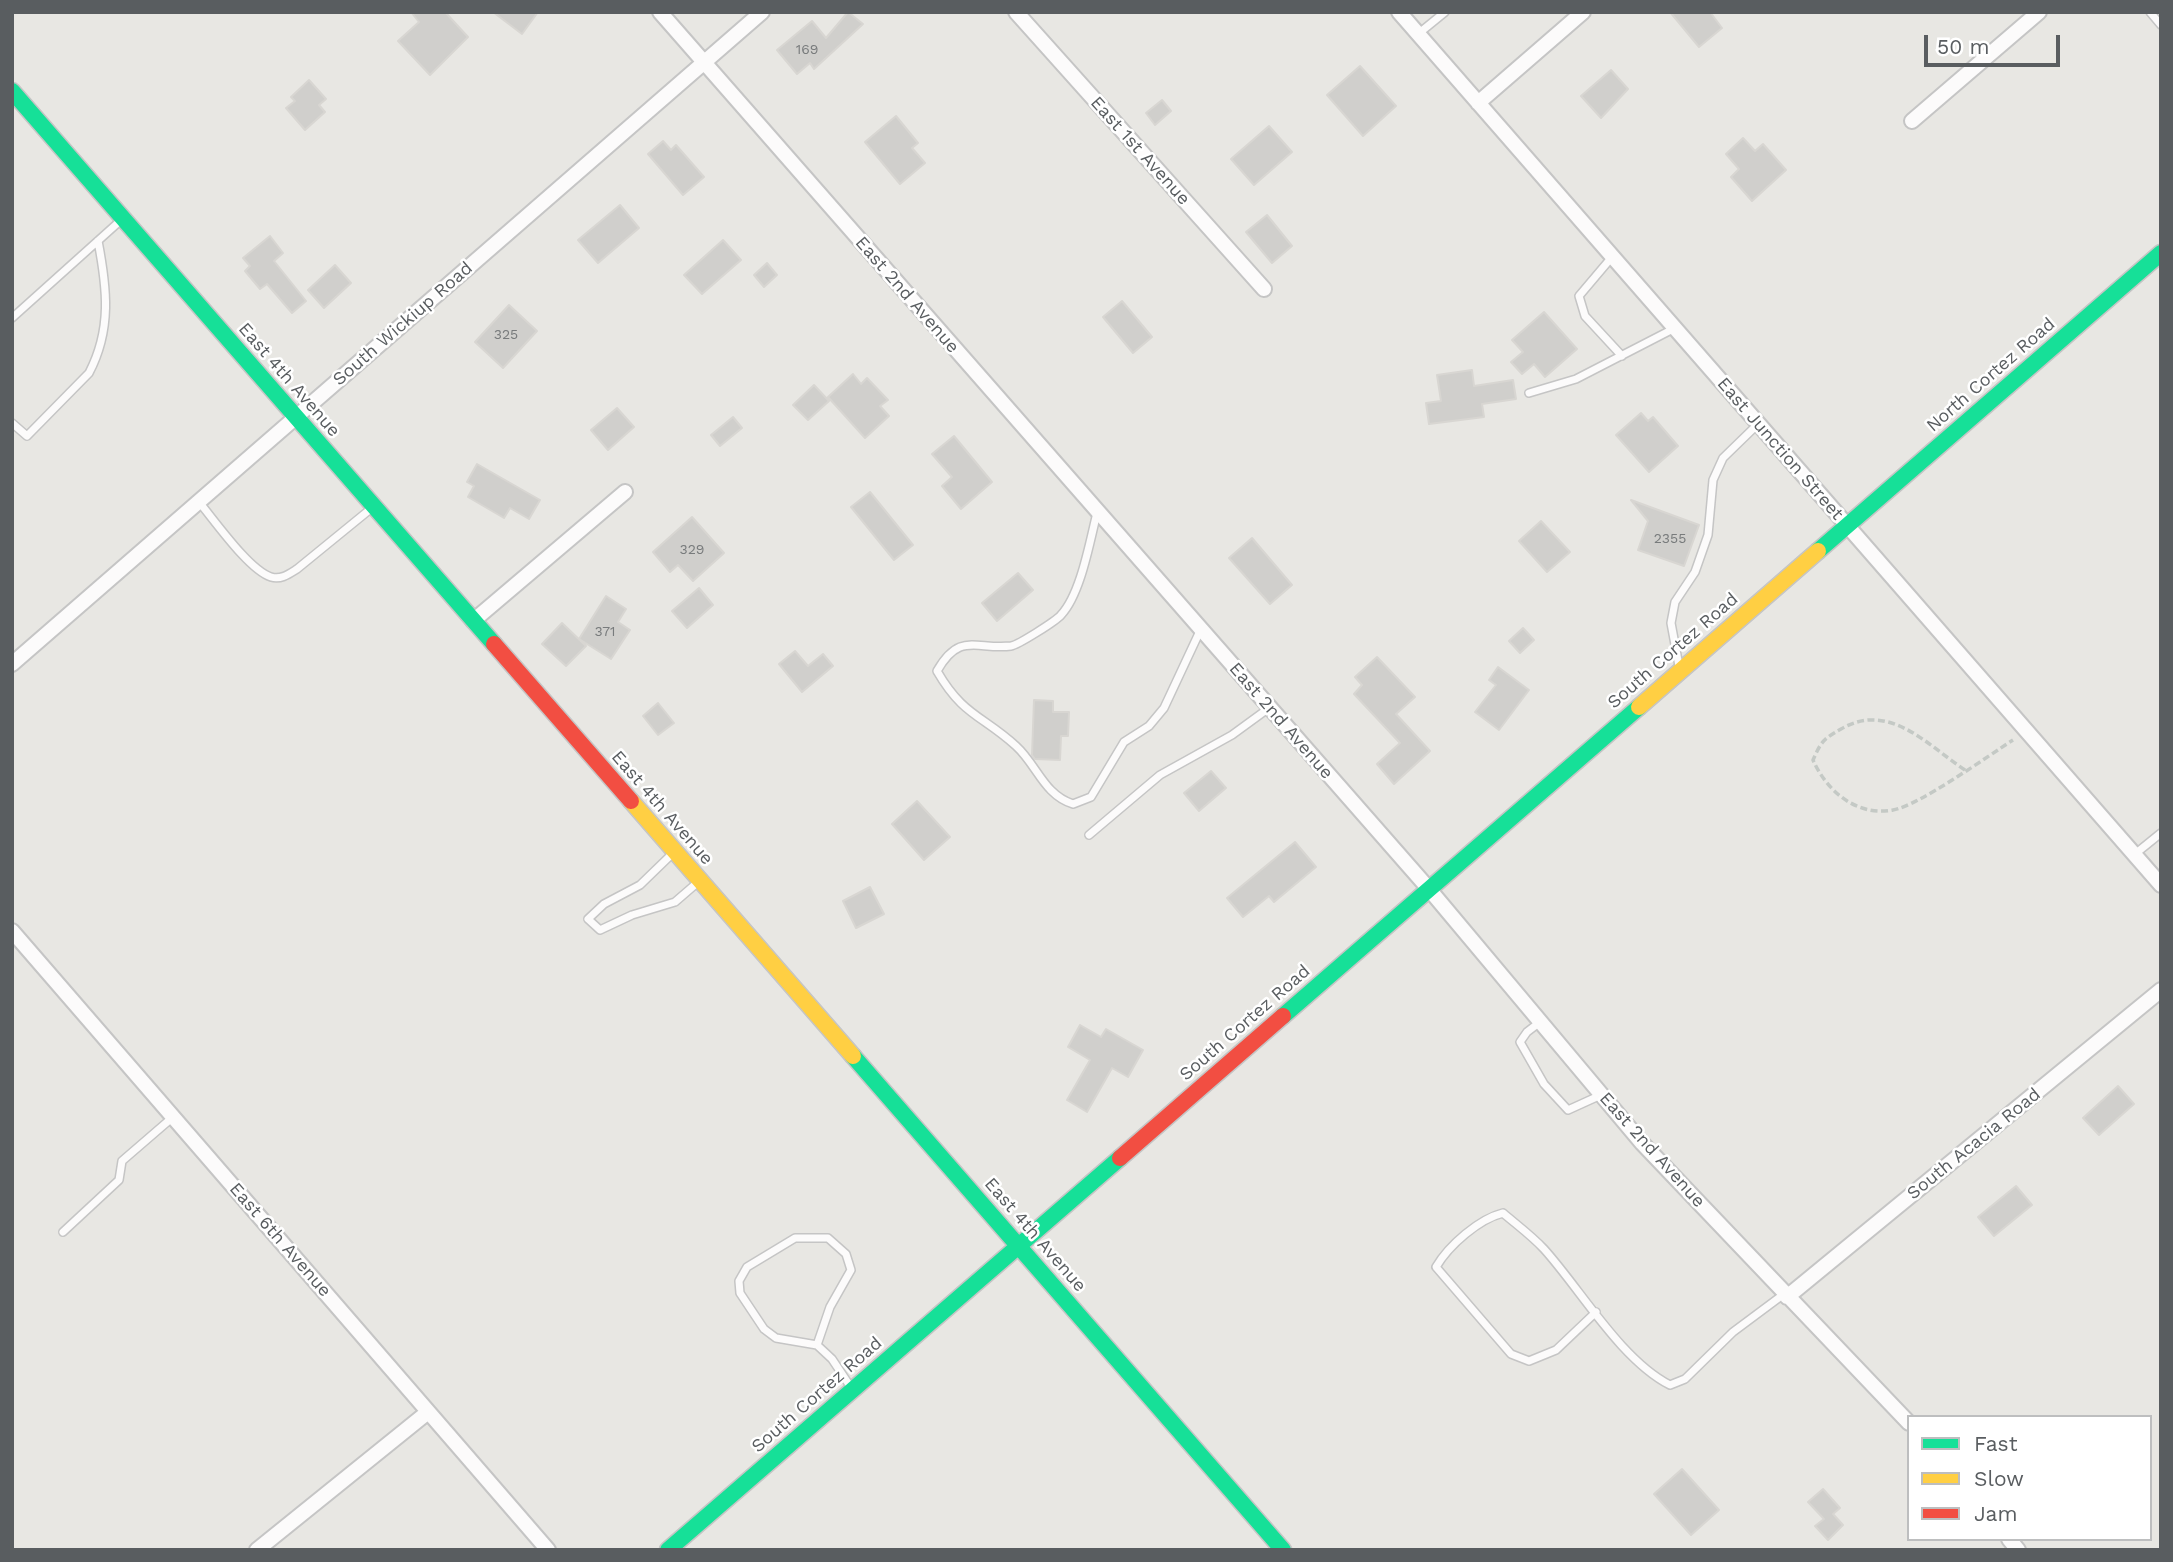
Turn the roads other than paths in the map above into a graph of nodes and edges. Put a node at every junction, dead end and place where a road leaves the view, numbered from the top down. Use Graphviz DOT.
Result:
graph roads {
  1 [pos="660,12"];
  2 [pos="762,12"];
  3 [pos="1016,12"];
  4 [pos="1399,12"];
  5 [pos="1445,12"];
  6 [pos="1583,12"];
  7 [pos="2039,12"];
  8 [pos="2150,12"];
  9 [pos="2161,25"];
  10 [pos="1418,34"];
  11 [pos="705,62"];
  12 [pos="12,91"];
  13 [pos="1478,103"];
  14 [pos="1912,121"];
  15 [pos="123,219"];
  16 [pos="98,241"];
  17 [pos="2161,253"];
  18 [pos="1612,257"];
  19 [pos="1264,289"];
  20 [pos="12,318"];
  21 [pos="1675,328"];
  22 [pos="1622,356"];
  23 [pos="1529,393"];
  24 [pos="296,417"];
  25 [pos="12,423"];
  26 [pos="1758,424"];
  27 [pos="625,492"];
  28 [pos="199,502"];
  29 [pos="373,506"];
  30 [pos="1097,513"];
  31 [pos="1846,526"];
  32 [pos="473,621"];
  33 [pos="1200,631"];
  34 [pos="12,664"];
  35 [pos="1681,670"];
  36 [pos="1269,708"];
  37 [pos="2161,833"];
  38 [pos="1089,835"];
  39 [pos="675,852"];
  40 [pos="2134,855"];
  41 [pos="700,880"];
  42 [pos="2161,885"];
  43 [pos="1429,890"];
  44 [pos="12,931"];
  45 [pos="2161,990"];
  46 [pos="1540,1022"];
  47 [pos="1602,1094"];
  48 [pos="173,1117"];
  49 [pos="63,1232"];
  50 [pos="1018,1246"];
  51 [pos="1786,1296"];
  52 [pos="1596,1312"];
  53 [pos="817,1345"];
  54 [pos="853,1390"];
  55 [pos="428,1412"];
  56 [pos="1907,1421"];
  57 [pos="257,1550"];
  58 [pos="548,1550"];
  59 [pos="668,1550"];
  60 [pos="1283,1550"];
  1 -- 11 [label="street, East 2nd Avenue"];
  2 -- 11 [label="street, South Wickiup Road"];
  3 -- 19 [label="street, East 1st Avenue"];
  4 -- 10 [label="street, East Junction Street"];
  5 -- 10 [label="lane"];
  6 -- 13 [label="street"];
  7 -- 14 [label="street"];
  8 -- 9 [label="lane"];
  10 -- 13 [label="street, East Junction Street"];
  11 -- 24 [label="street, South Wickiup Road"];
  11 -- 30 [label="street, East 2nd Avenue"];
  12 -- 15 [label="street, East 4th Avenue"];
  13 -- 18 [label="street, East Junction Street"];
  15 -- 16 [label="lane"];
  15 -- 24 [label="street, East 4th Avenue"];
  16 -- 20 [label="lane"];
  16 -- 25 [label="lane"];
  17 -- 31 [label="street, North Cortez Road"];
  18 -- 21 [label="street, East Junction Street"];
  18 -- 22 [label="lane"];
  21 -- 22 [label="lane"];
  21 -- 26 [label="street, East Junction Street"];
  22 -- 23 [label="lane"];
  24 -- 28 [label="street, South Wickiup Road"];
  24 -- 29 [label="street, East 4th Avenue"];
  26 -- 31 [label="street, East Junction Street"];
  26 -- 35 [label="lane"];
  27 -- 32 [label="street"];
  28 -- 29 [label="lane"];
  28 -- 34 [label="street, South Wickiup Road"];
  29 -- 32 [label="street, East 4th Avenue"];
  30 -- 33 [label="street, East 2nd Avenue"];
  30 -- 33 [label="lane"];
  31 -- 35 [label="street, South Cortez Road"];
  31 -- 40 [label="street, East Junction Street"];
  32 -- 39 [label="street, East 4th Avenue"];
  33 -- 36 [label="street, East 2nd Avenue"];
  35 -- 43 [label="street, South Cortez Road"];
  36 -- 38 [label="lane"];
  36 -- 43 [label="street, East 2nd Avenue"];
  37 -- 40 [label="lane"];
  39 -- 41 [label="street, East 4th Avenue"];
  39 -- 41 [label="lane"];
  40 -- 42 [label="street, East Junction Street"];
  41 -- 50 [label="street, East 4th Avenue"];
  43 -- 46 [label="street, East 2nd Avenue"];
  43 -- 50 [label="street, South Cortez Road"];
  44 -- 48 [label="street, East 6th Avenue"];
  45 -- 51 [label="street, South Acacia Road"];
  46 -- 47 [label="street, East 2nd Avenue"];
  46 -- 47 [label="lane"];
  47 -- 51 [label="street, East 2nd Avenue"];
  48 -- 49 [label="lane"];
  48 -- 55 [label="street, East 6th Avenue"];
  50 -- 54 [label="street, South Cortez Road"];
  50 -- 60 [label="street, East 4th Avenue"];
  51 -- 52 [label="lane"];
  51 -- 56 [label="street, East 2nd Avenue"];
  52 -- 52 [label="lane"];
  53 -- 53 [label="lane"];
  53 -- 54 [label="lane"];
  54 -- 59 [label="street, South Cortez Road"];
  55 -- 57 [label="street"];
  55 -- 58 [label="street, East 6th Avenue"];
}
